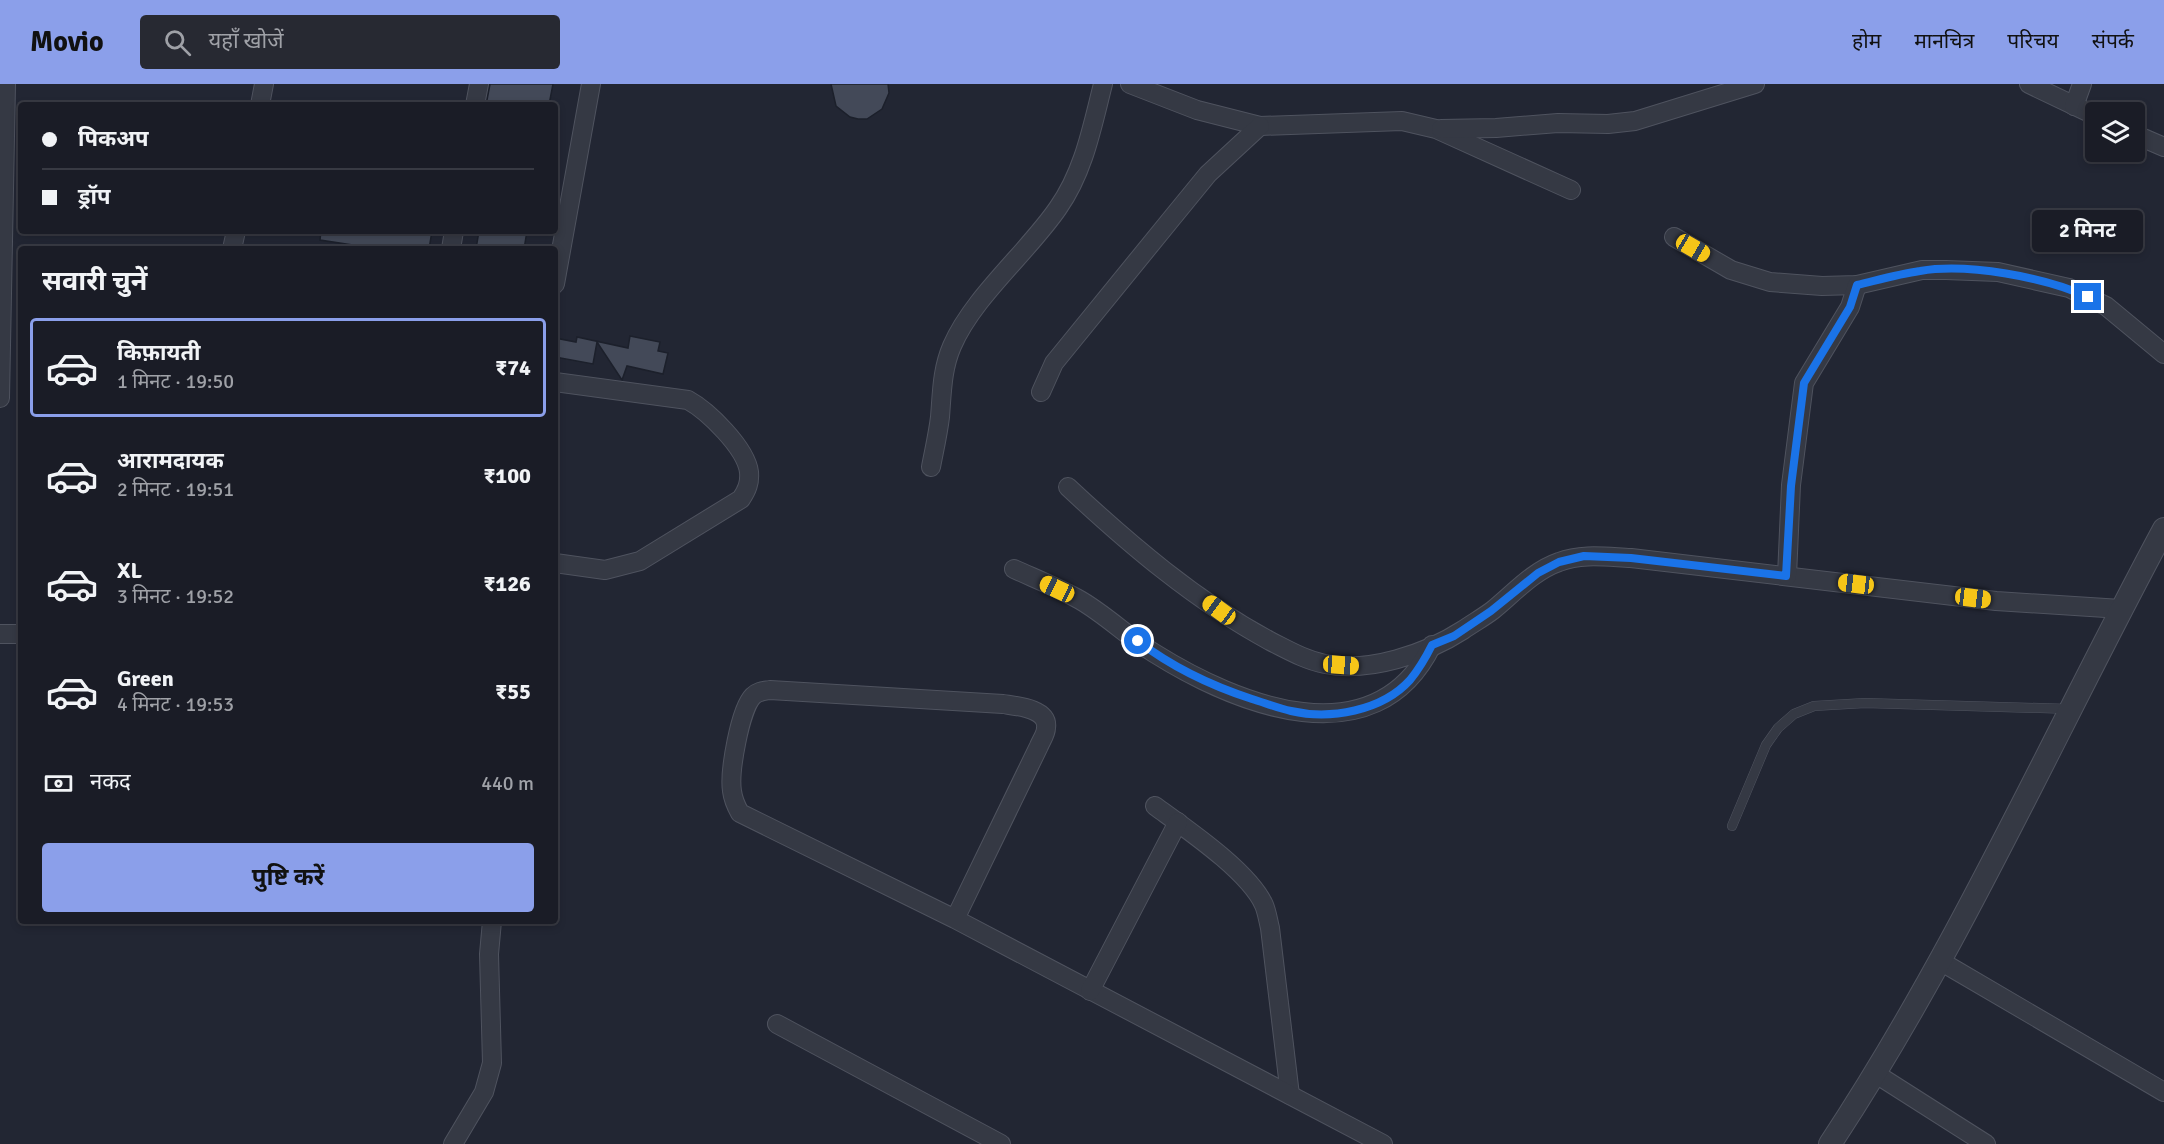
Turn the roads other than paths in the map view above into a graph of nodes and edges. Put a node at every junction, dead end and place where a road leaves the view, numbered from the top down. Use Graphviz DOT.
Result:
graph roads {
  1 [pos="6,84"];
  2 [pos="264,84"];
  3 [pos="479,84"];
  4 [pos="591,84"];
  5 [pos="1103,84"];
  6 [pos="1130,84"];
  7 [pos="1755,84"];
  8 [pos="2029,84"];
  9 [pos="2082,84"];
  10 [pos="261,102"];
  11 [pos="476,102"];
  12 [pos="2074,106"];
  13 [pos="2085,111"];
  14 [pos="3,118"];
  15 [pos="1260,126"];
  16 [pos="1436,129"];
  17 [pos="2145,139"];
  18 [pos="2164,147"];
  19 [pos="1571,190"];
  20 [pos="1674,237"];
  21 [pos="558,267"];
  22 [pos="1857,285"];
  23 [pos="2164,354"];
  24 [pos="558,382"];
  25 [pos="1041,392"];
  26 [pos="0,398"];
  27 [pos="931,467"];
  28 [pos="1068,487"];
  29 [pos="2164,529"];
  30 [pos="558,563"];
  31 [pos="1014,569"];
  32 [pos="1786,576"];
  33 [pos="2121,609"];
  34 [pos="0,634"];
  35 [pos="18,634"];
  36 [pos="1432,645"];
  37 [pos="2071,710"];
  38 [pos="1155,806"];
  39 [pos="1178,822"];
  40 [pos="1732,826"];
  41 [pos="955,919"];
  42 [pos="492,924"];
  43 [pos="1940,961"];
  44 [pos="1090,991"];
  45 [pos="777,1024"];
  46 [pos="1876,1074"];
  47 [pos="2164,1092"];
  48 [pos="1290,1095"];
  49 [pos="453,1144"];
  50 [pos="1001,1144"];
  51 [pos="1383,1144"];
  52 [pos="1830,1144"];
  53 [pos="1986,1144"];
  1 -- 14 [label="street"];
  2 -- 10 [label="street"];
  3 -- 11 [label="street"];
  4 -- 21 [label="street"];
  5 -- 27 [label="street"];
  6 -- 15 [label="street"];
  7 -- 16 [label="street"];
  8 -- 12 [label="street"];
  9 -- 12 [label="street"];
  12 -- 13 [label="street"];
  14 -- 26 [label="street"];
  15 -- 16 [label="street"];
  15 -- 25 [label="street"];
  16 -- 19 [label="street"];
  17 -- 18 [label="street"];
  20 -- 22 [label="street"];
  22 -- 23 [label="street"];
  22 -- 32 [label="street"];
  24 -- 30 [label="street"];
  28 -- 36 [label="street"];
  29 -- 33 [label="street"];
  31 -- 36 [label="street"];
  32 -- 33 [label="street"];
  32 -- 36 [label="street"];
  33 -- 37 [label="street"];
  34 -- 35 [label="street"];
  37 -- 40 [label="lane"];
  37 -- 43 [label="street"];
  38 -- 39 [label="street"];
  39 -- 44 [label="street"];
  39 -- 48 [label="street"];
  41 -- 41 [label="street"];
  41 -- 44 [label="street"];
  42 -- 49 [label="street"];
  43 -- 46 [label="street"];
  43 -- 47 [label="street"];
  44 -- 48 [label="street"];
  45 -- 50 [label="street"];
  46 -- 52 [label="street"];
  46 -- 53 [label="street"];
  48 -- 51 [label="street"];
}
